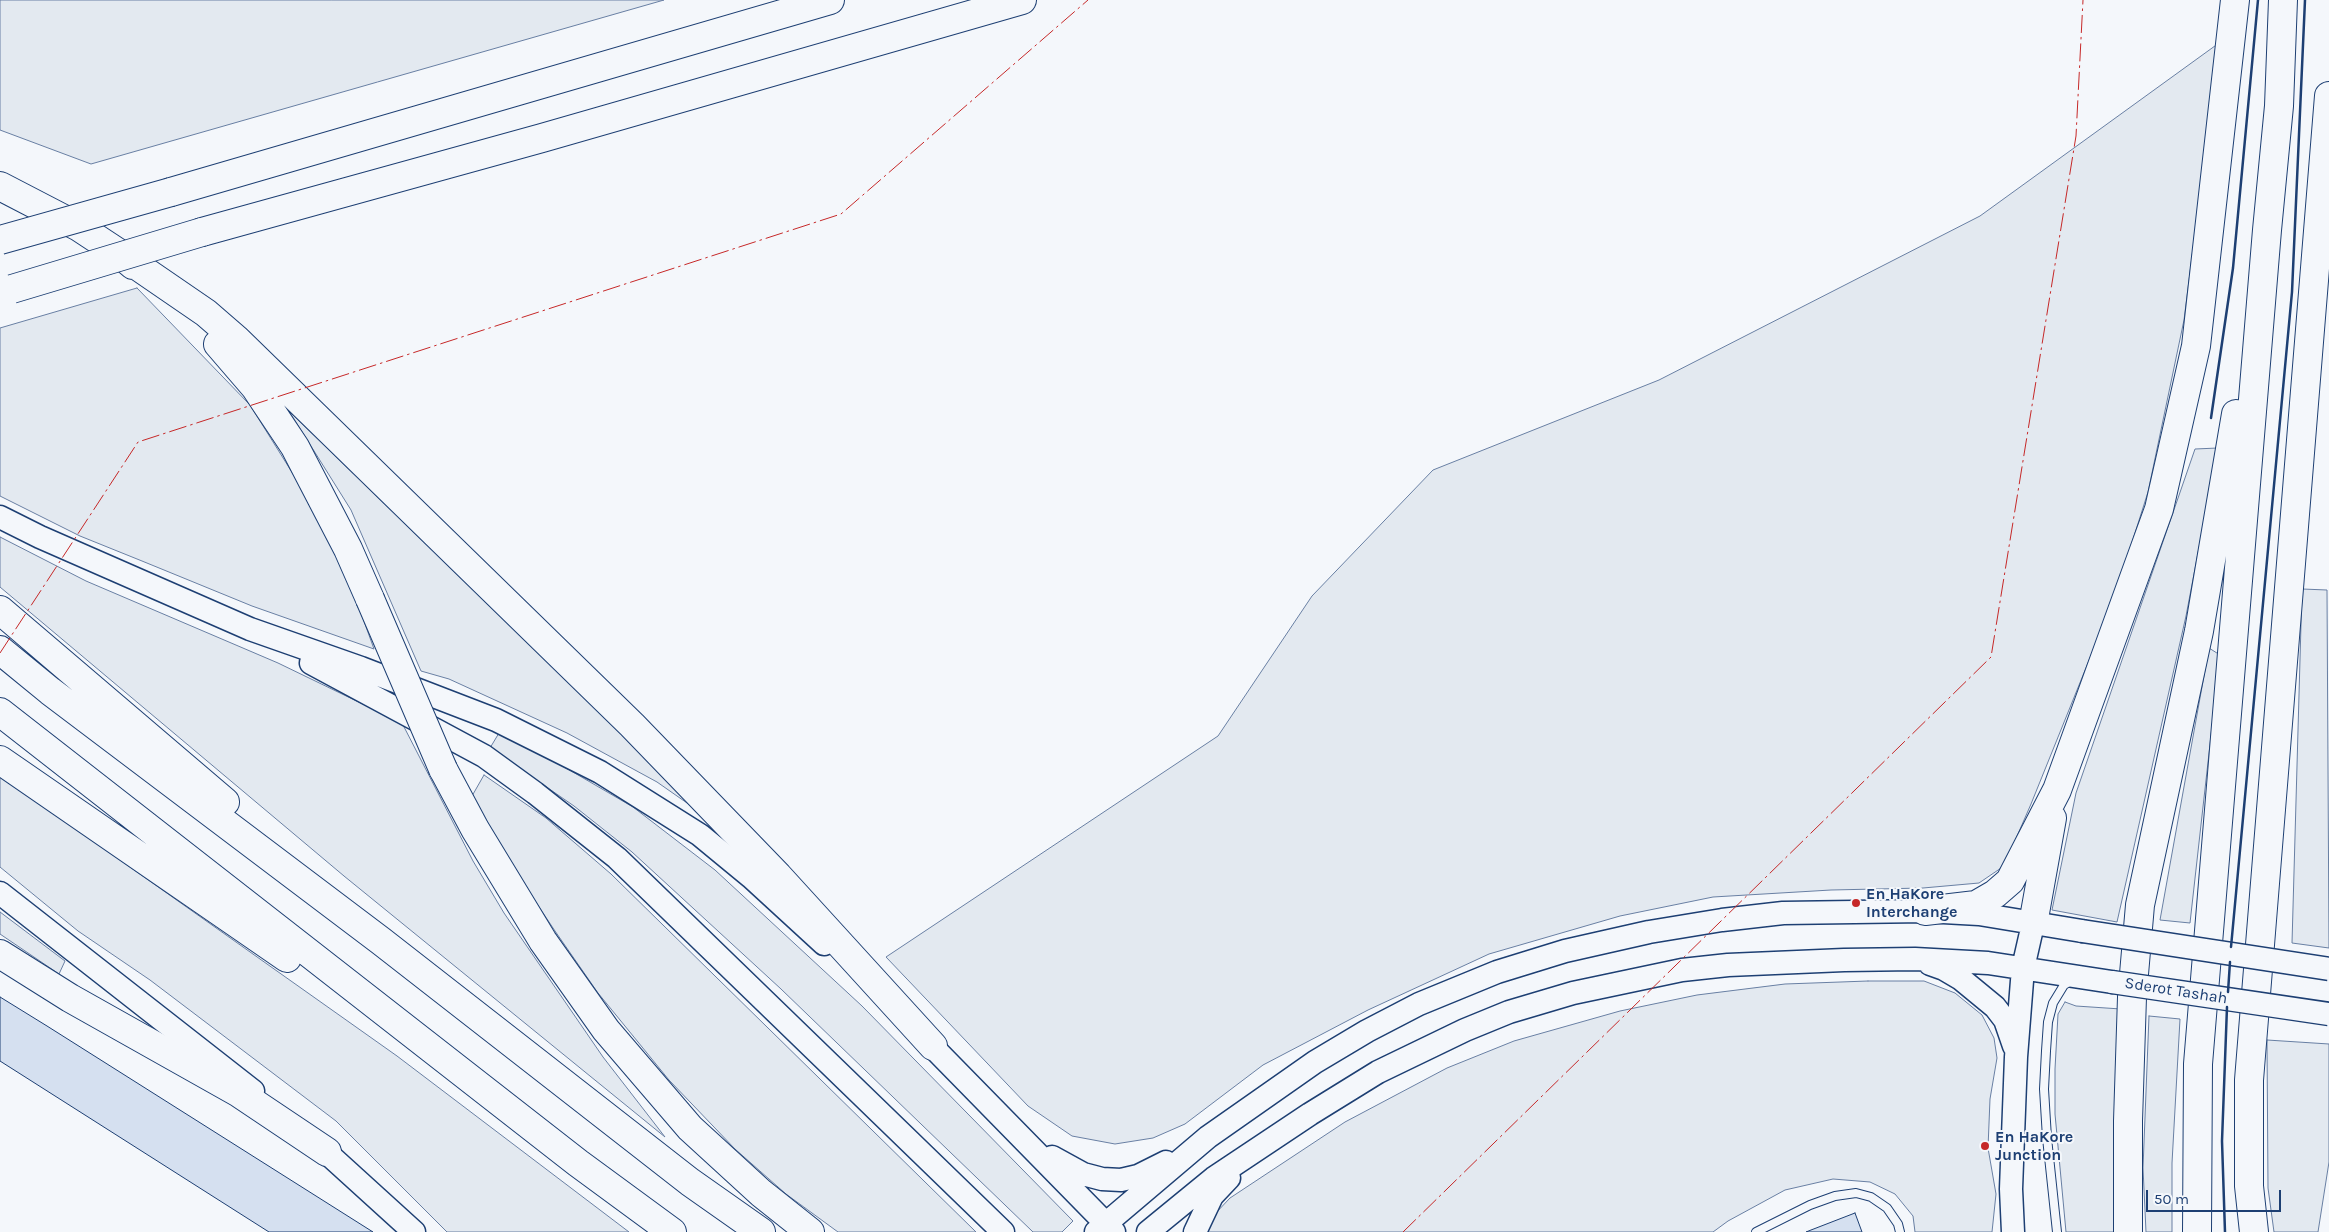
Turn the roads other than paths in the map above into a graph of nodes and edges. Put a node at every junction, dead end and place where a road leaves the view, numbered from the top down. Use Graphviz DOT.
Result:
graph roads {
  1 [pos="830,0"];
  2 [pos="1022,0"];
  3 [pos="2235,0"];
  4 [pos="2283,0"];
  5 [pos="2329,96"];
  6 [pos="0,186"];
  7 [pos="2267,230"];
  8 [pos="0,240"];
  9 [pos="120,254"];
  10 [pos="6,291"];
  11 [pos="0,516"];
  12 [pos="0,610"];
  13 [pos="250,629"];
  14 [pos="0,650"];
  15 [pos="0,712"];
  16 [pos="0,760"];
  17 [pos="2056,790"];
  18 [pos="0,893"];
  19 [pos="1925,911"];
  20 [pos="2033,924"];
  21 [pos="381,941"];
  22 [pos="0,954"];
  23 [pos="1915,959"];
  24 [pos="2023,968"];
  25 [pos="2329,969"];
  26 [pos="2077,976"];
  27 [pos="2329,1014"];
  28 [pos="933,1046"];
  29 [pos="2016,1057"];
  30 [pos="1208,1137"];
  31 [pos="1024,1139"];
  32 [pos="1253,1151"];
  33 [pos="327,1152"];
  34 [pos="578,1163"];
  35 [pos="1105,1229"];
  36 [pos="1002,1231"];
  37 [pos="414,1232"];
  38 [pos="672,1232"];
  39 [pos="761,1232"];
  40 [pos="810,1232"];
  41 [pos="1148,1232"];
  42 [pos="1195,1232"];
  43 [pos="1756,1232"];
  44 [pos="1900,1232"];
  45 [pos="2011,1232"];
  46 [pos="2057,1232"];
  47 [pos="2128,1232"];
  48 [pos="2197,1232"];
  49 [pos="2254,1232"];
  1 -- 8 [label="highway, bridge"];
  2 -- 10 [label="highway, bridge"];
  3 -- 17 [label="highway"];
  4 -- 7 [label="highway"];
  5 -- 49 [label="highway"];
  6 -- 9 [label="highway"];
  7 -- 47 [label="highway"];
  7 -- 48 [label="highway"];
  9 -- 28 [label="highway"];
  9 -- 40 [label="highway, bridge"];
  11 -- 13 [label="main road"];
  12 -- 21 [label="highway"];
  13 -- 28 [label="main road"];
  13 -- 36 [label="main road"];
  14 -- 21 [label="highway"];
  15 -- 34 [label="highway"];
  16 -- 34 [label="highway"];
  17 -- 19 [label="highway"];
  17 -- 20 [label="highway"];
  18 -- 33 [label="main road"];
  19 -- 20 [label="main road"];
  19 -- 30 [label="main road"];
  20 -- 24 [label="main road"];
  20 -- 25 [label="main road, bridge"];
  21 -- 39 [label="highway"];
  22 -- 33 [label="highway"];
  23 -- 24 [label="main road, Sderot Tashah"];
  23 -- 29 [label="main road"];
  23 -- 32 [label="main road, Sderot Tashah"];
  24 -- 26 [label="main road, Sderot Tashah"];
  24 -- 29 [label="main road"];
  26 -- 27 [label="main road, Sderot Tashah, bridge"];
  26 -- 46 [label="lane"];
  28 -- 31 [label="main road"];
  29 -- 45 [label="main road"];
  30 -- 31 [label="main road"];
  30 -- 35 [label="main road"];
  31 -- 35 [label="main road"];
  32 -- 41 [label="main road"];
  32 -- 42 [label="main road"];
  33 -- 37 [label="main road"];
  34 -- 38 [label="highway"];
  43 -- 44 [label="lane"];
}
